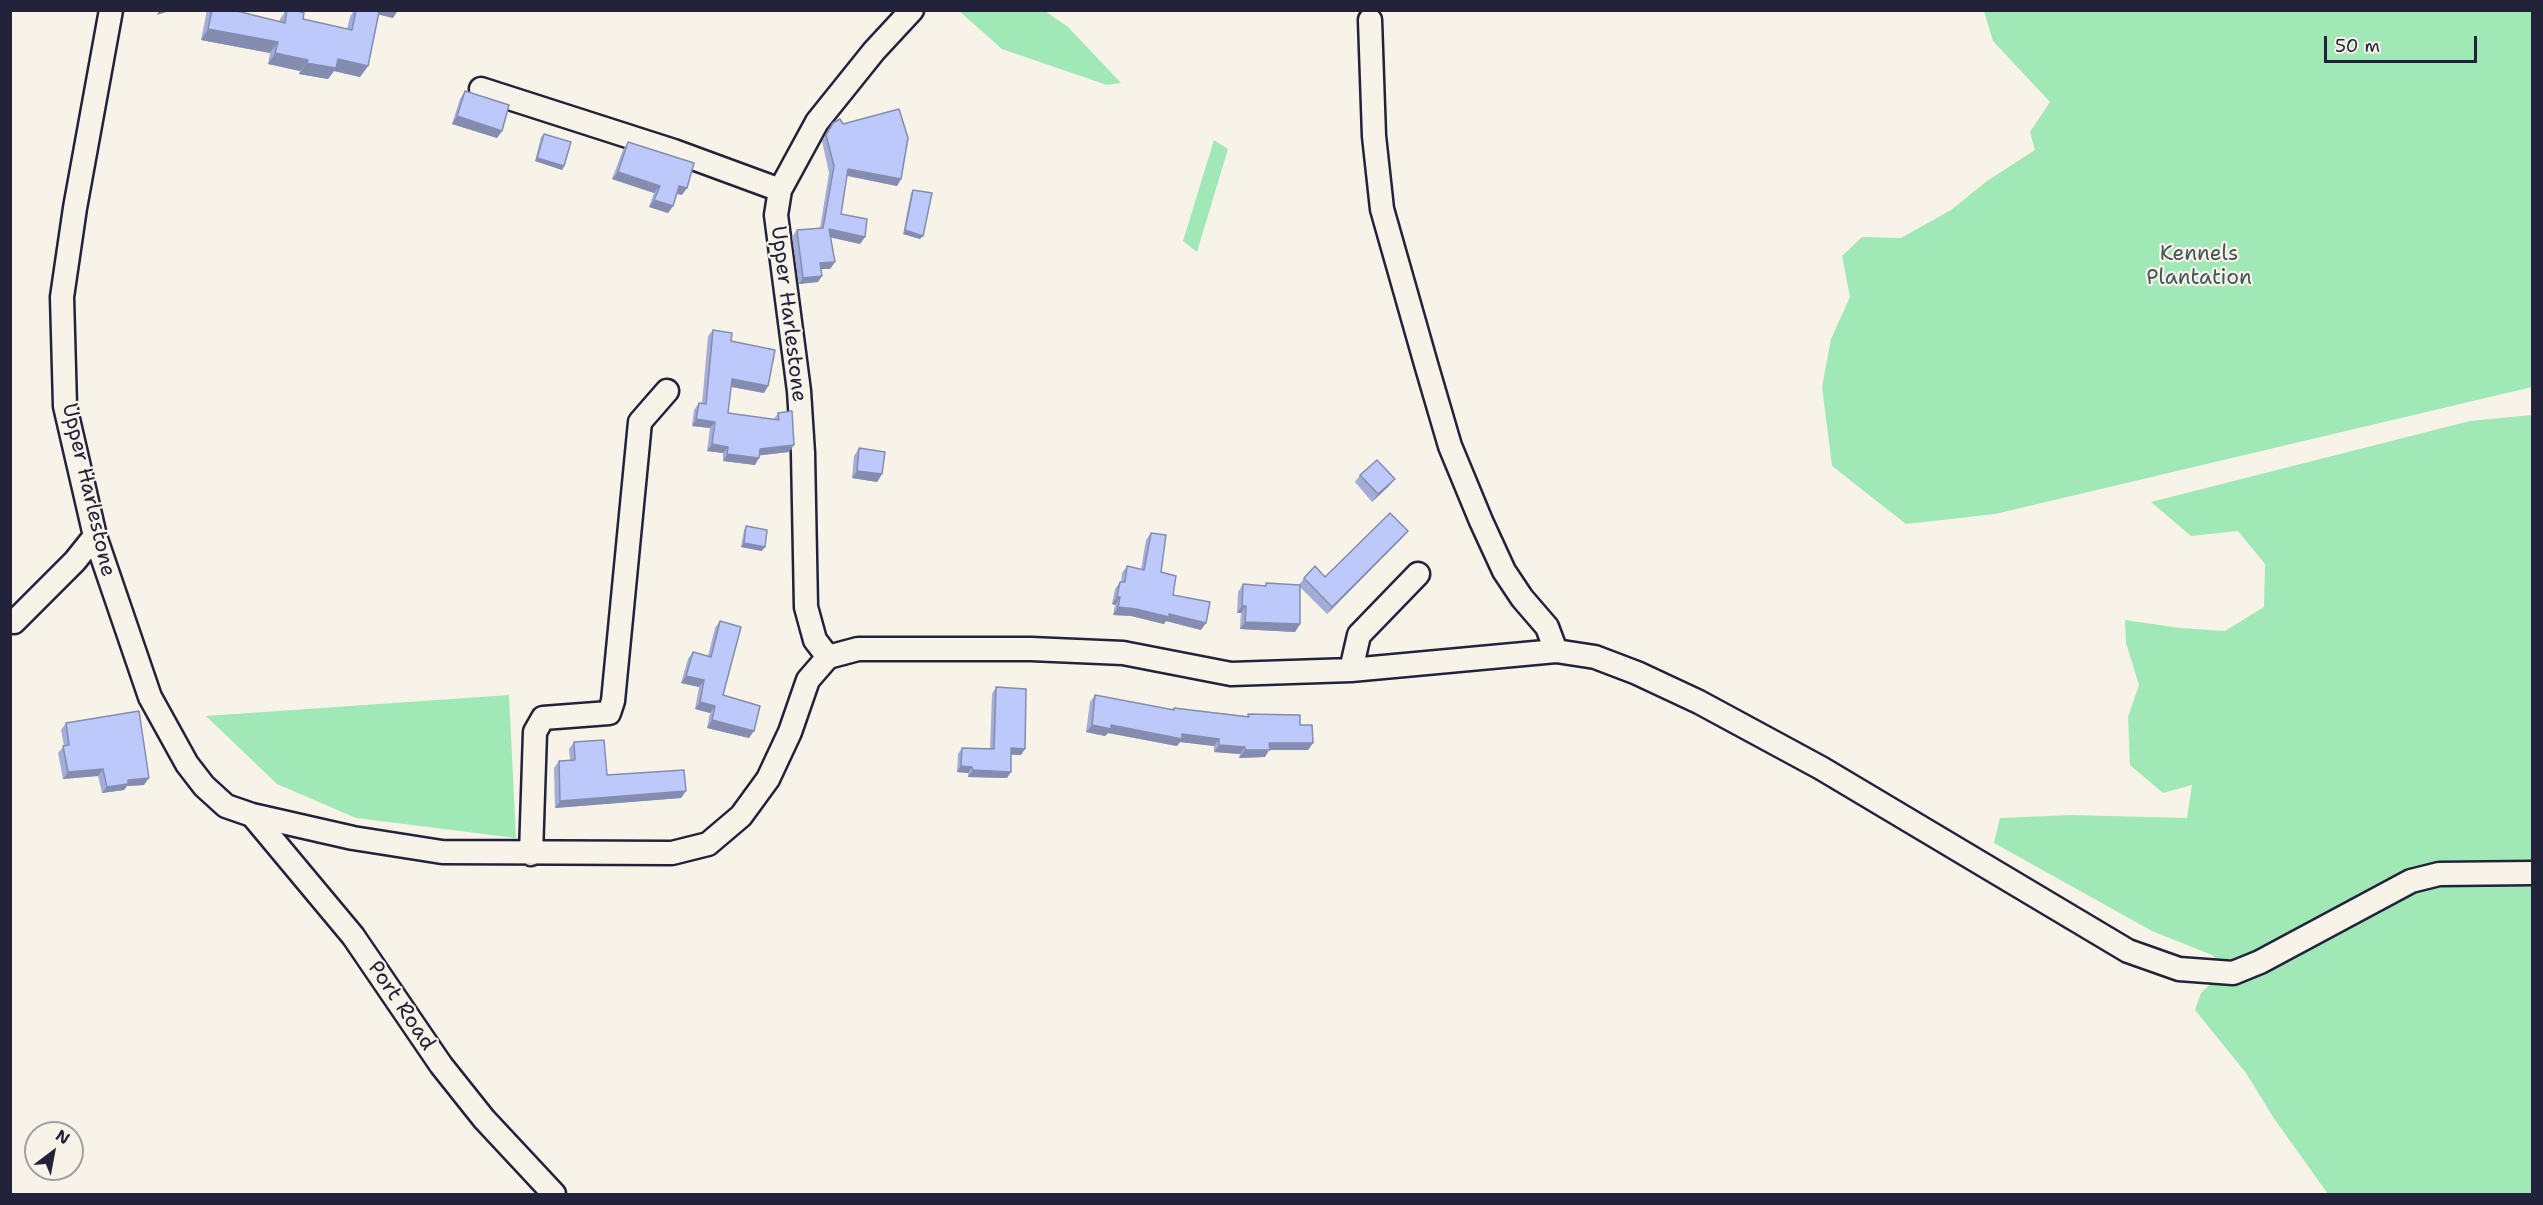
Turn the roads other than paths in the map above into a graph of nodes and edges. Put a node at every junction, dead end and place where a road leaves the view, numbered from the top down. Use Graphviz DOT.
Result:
graph roads {
  1 [pos="111,10"];
  2 [pos="912,10"];
  3 [pos="1370,20"];
  4 [pos="481,89"];
  5 [pos="780,190"];
  6 [pos="667,391"];
  7 [pos="95,536"];
  8 [pos="1418,574"];
  9 [pos="14,622"];
  10 [pos="1556,651"];
  11 [pos="828,657"];
  12 [pos="1351,670"];
  13 [pos="252,815"];
  14 [pos="531,854"];
  15 [pos="2532,873"];
  16 [pos="554,1194"];
  1 -- 7 [label="street, Upper Harlestone"];
  2 -- 5 [label="street, Upper Harlestone"];
  3 -- 10 [label="street"];
  4 -- 5 [label="street"];
  5 -- 11 [label="street, Upper Harlestone"];
  6 -- 14 [label="street"];
  7 -- 9 [label="street"];
  7 -- 13 [label="street, Upper Harlestone"];
  8 -- 12 [label="street"];
  10 -- 12 [label="street"];
  10 -- 15 [label="street"];
  11 -- 12 [label="street"];
  11 -- 14 [label="street, Upper Harlestone"];
  13 -- 14 [label="street, Upper Harlestone"];
  13 -- 16 [label="street, Port Road"];
}
